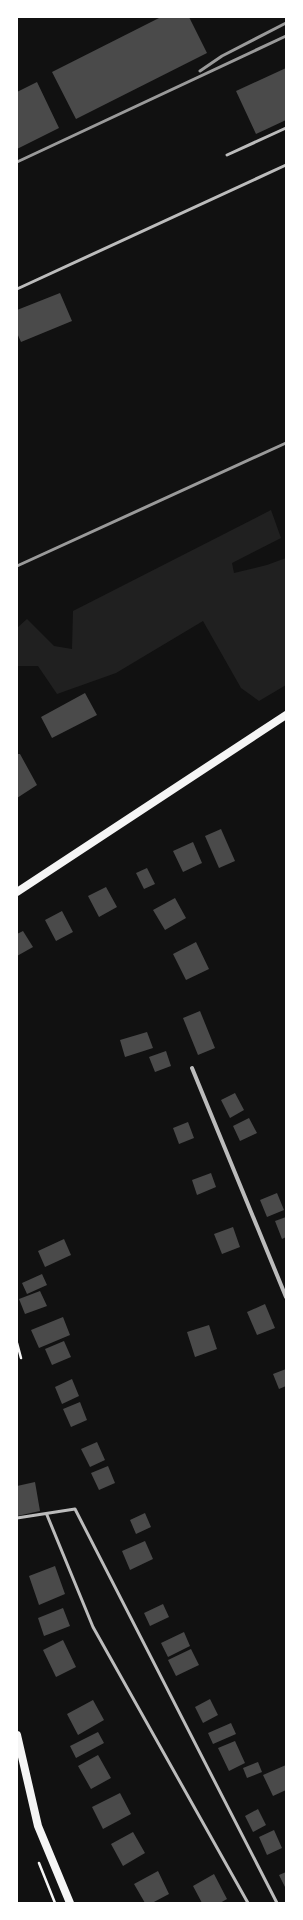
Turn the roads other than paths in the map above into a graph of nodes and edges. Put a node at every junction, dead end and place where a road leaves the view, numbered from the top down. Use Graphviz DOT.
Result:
graph roads {
  1 [pos="286,128"];
  2 [pos="227,155"];
  3 [pos="286,165"];
  4 [pos="17,290"];
  5 [pos="286,715"];
  6 [pos="17,892"];
  7 [pos="192,1068"];
  8 [pos="286,1297"];
  9 [pos="47,1515"];
  10 [pos="17,1518"];
  11 [pos="17,1735"];
  12 [pos="70,1903"];
  13 [pos="248,1903"];
  14 [pos="277,1903"];
  1 -- 2 [label="lane"];
  3 -- 4 [label="lane"];
  5 -- 6 [label="main road"];
  7 -- 8 [label="street"];
  9 -- 10 [label="lane"];
  9 -- 13 [label="lane"];
  9 -- 14 [label="lane"];
  11 -- 12 [label="main road"];
}
